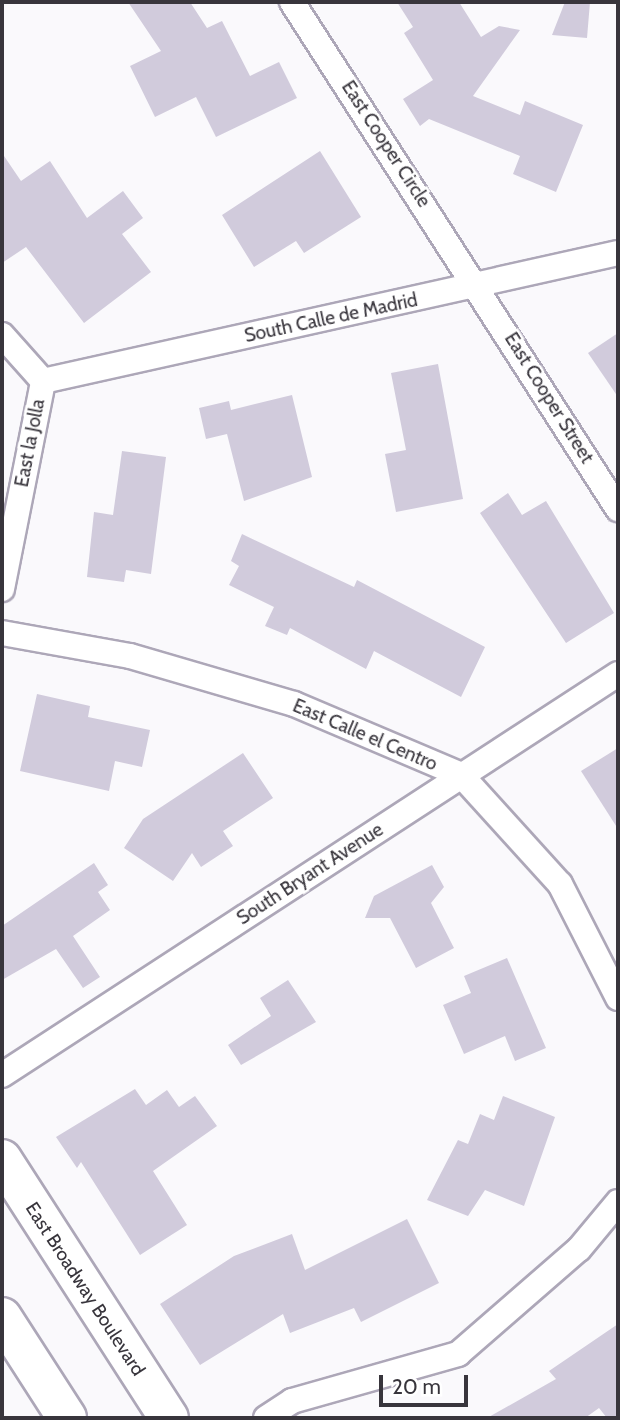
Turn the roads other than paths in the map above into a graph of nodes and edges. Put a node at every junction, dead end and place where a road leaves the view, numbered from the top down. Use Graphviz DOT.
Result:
graph roads {
  1 [pos="292,2"];
  2 [pos="618,253"];
  3 [pos="479,286"];
  4 [pos="2,335"];
  5 [pos="43,381"];
  6 [pos="618,509"];
  7 [pos="2,589"];
  8 [pos="2,633"];
  9 [pos="618,674"];
  10 [pos="461,775"];
  11 [pos="618,998"];
  12 [pos="2,1075"];
  13 [pos="2,1159"];
  14 [pos="618,1202"];
  15 [pos="2,1317"];
  16 [pos="67,1418"];
  17 [pos="169,1418"];
  18 [pos="266,1418"];
  1 -- 3 [label="street, East Cooper Circle"];
  2 -- 3 [label="street, South Calle de Madrid"];
  3 -- 5 [label="street, South Calle de Madrid"];
  3 -- 6 [label="street, East Cooper Street"];
  4 -- 5 [label="street"];
  5 -- 7 [label="street, East la Jolla"];
  8 -- 10 [label="street, East Calle el Centro"];
  9 -- 10 [label="street, South Bryant Avenue"];
  10 -- 11 [label="street, East Calle el Centro"];
  10 -- 12 [label="street, South Bryant Avenue"];
  13 -- 17 [label="main road, East Broadway Boulevard"];
  14 -- 18 [label="street"];
  15 -- 16 [label="main road"];
}
